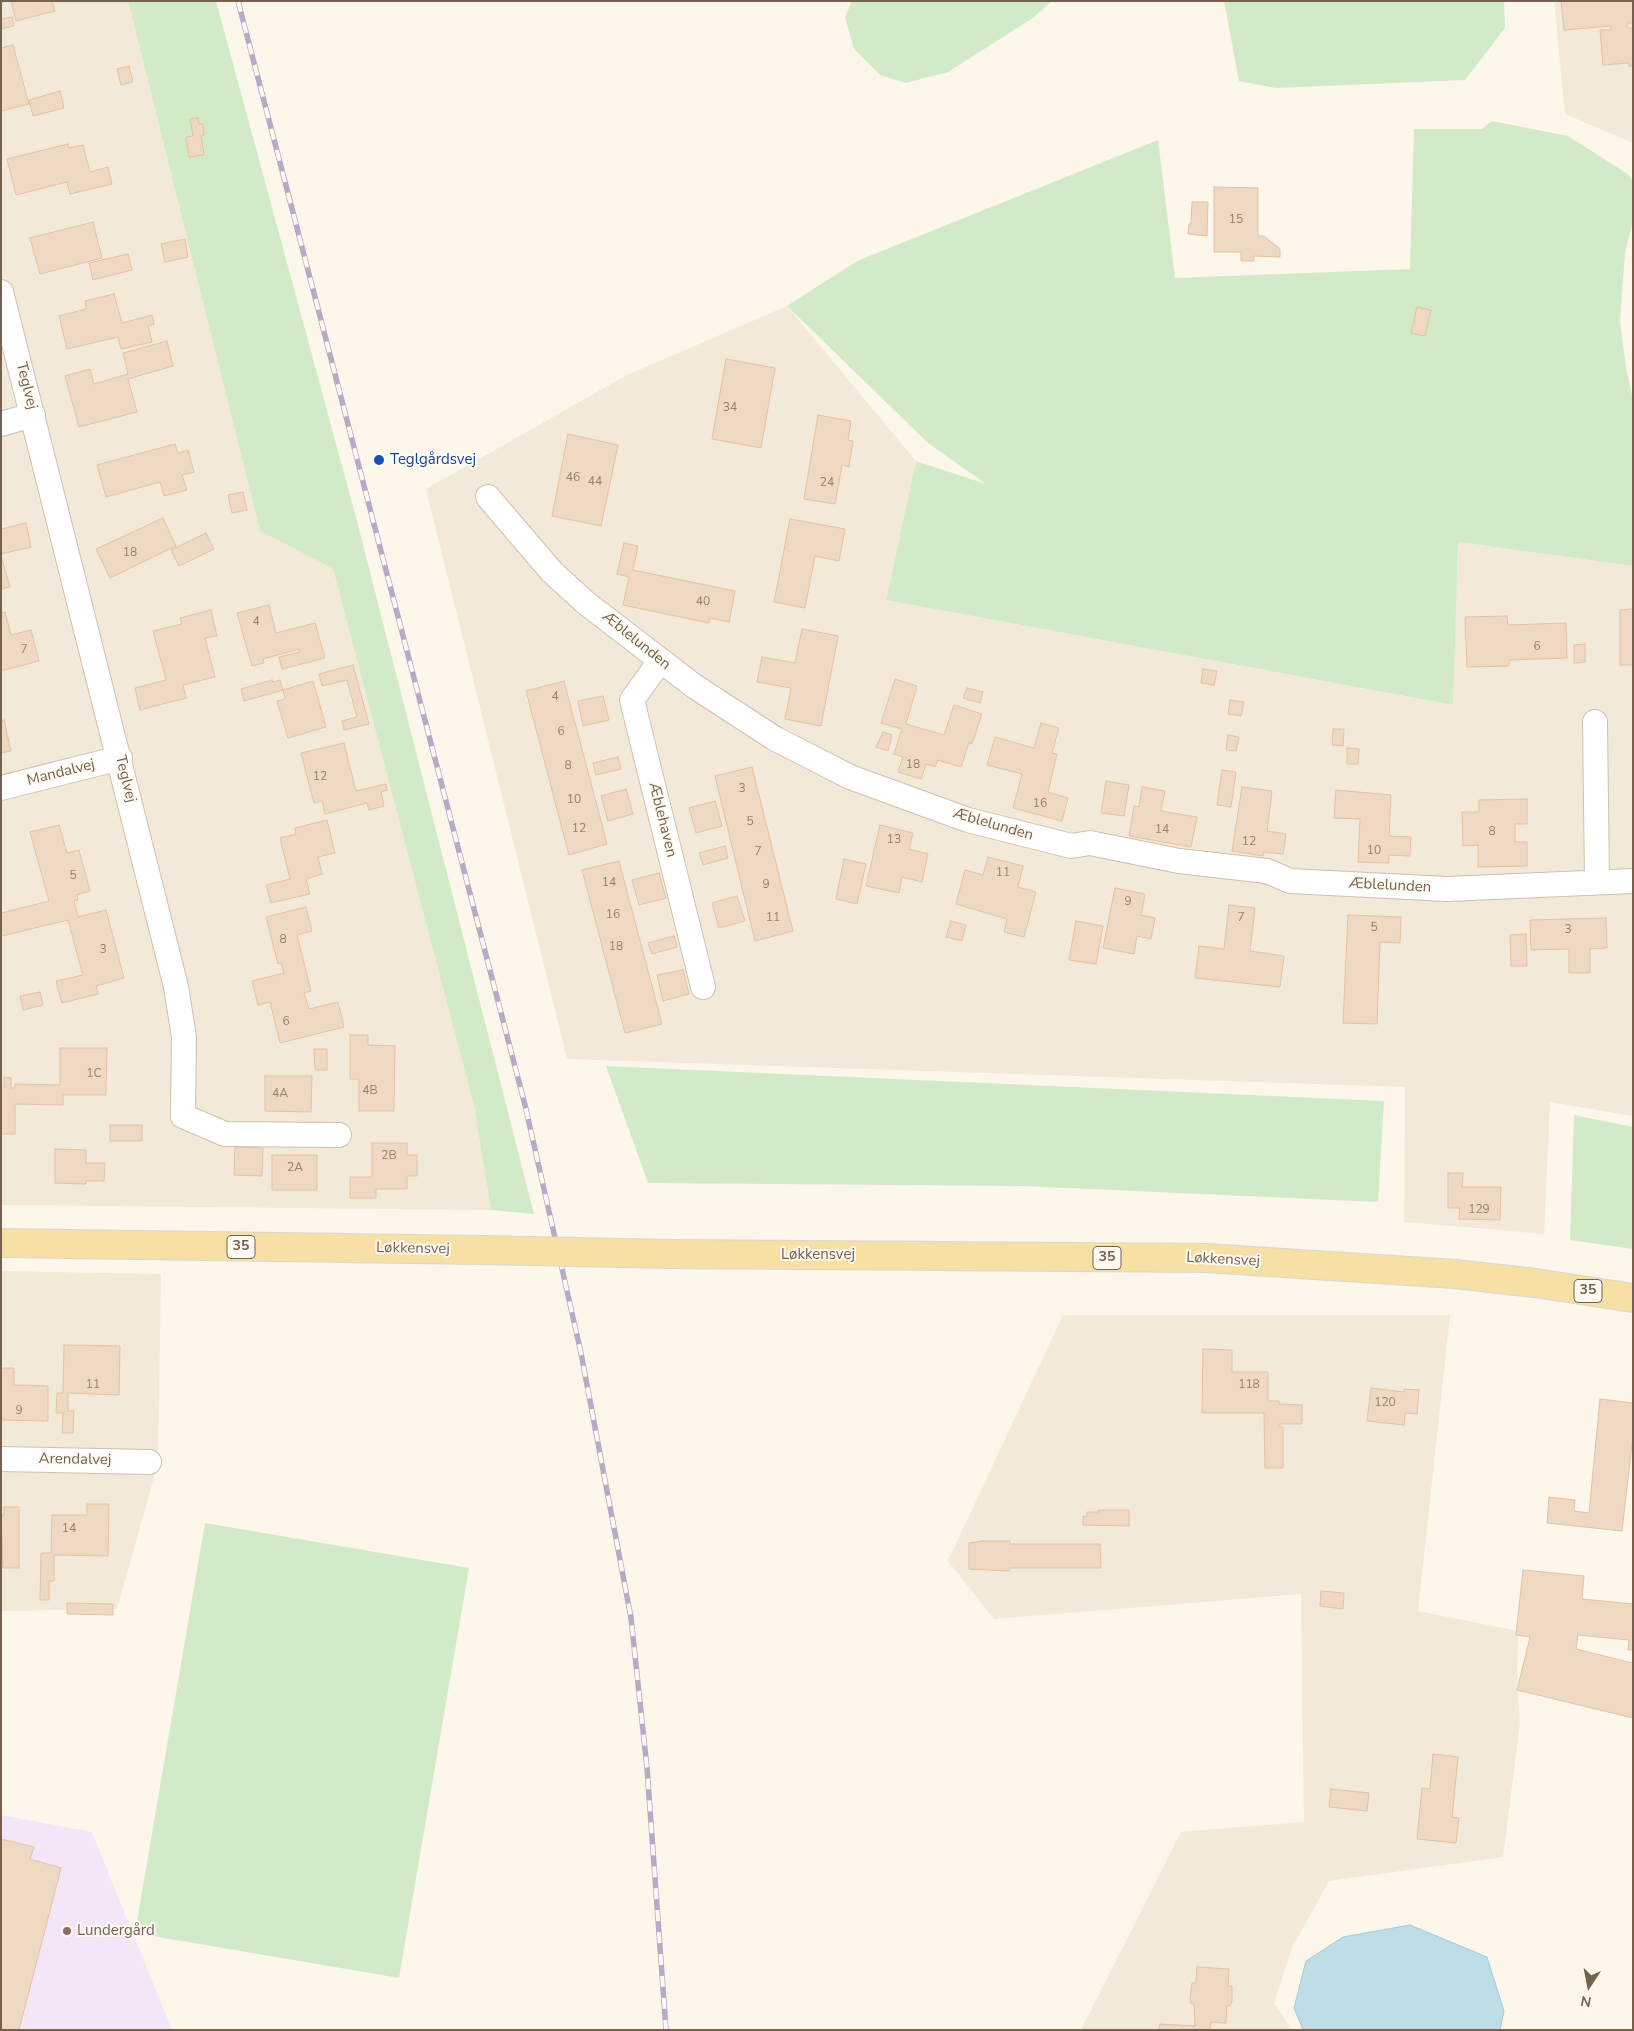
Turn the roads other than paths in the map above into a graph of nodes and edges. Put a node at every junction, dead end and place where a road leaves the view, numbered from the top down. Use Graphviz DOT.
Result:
graph roads {
  1 [pos="1,292"];
  2 [pos="33,416"];
  3 [pos="1,424"];
  4 [pos="488,497"];
  5 [pos="660,661"];
  6 [pos="1595,722"];
  7 [pos="120,758"];
  8 [pos="1,788"];
  9 [pos="1633,881"];
  10 [pos="1597,882"];
  11 [pos="702,987"];
  12 [pos="339,1135"];
  13 [pos="1,1243"];
  14 [pos="1633,1298"];
  15 [pos="1,1459"];
  16 [pos="149,1462"];
  1 -- 2 [label="street, Teglvej"];
  2 -- 3 [label="street"];
  2 -- 7 [label="street, Teglvej"];
  4 -- 5 [label="street, Æblelunden"];
  5 -- 10 [label="street, Æblelunden"];
  5 -- 11 [label="street, Æblehaven"];
  6 -- 10 [label="street"];
  7 -- 8 [label="street, Mandalvej"];
  7 -- 12 [label="street, Teglvej"];
  9 -- 10 [label="street, Æblelunden"];
  13 -- 14 [label="main road, Løkkensvej / 35, bridge"];
  15 -- 16 [label="street, Arendalvej"];
}
